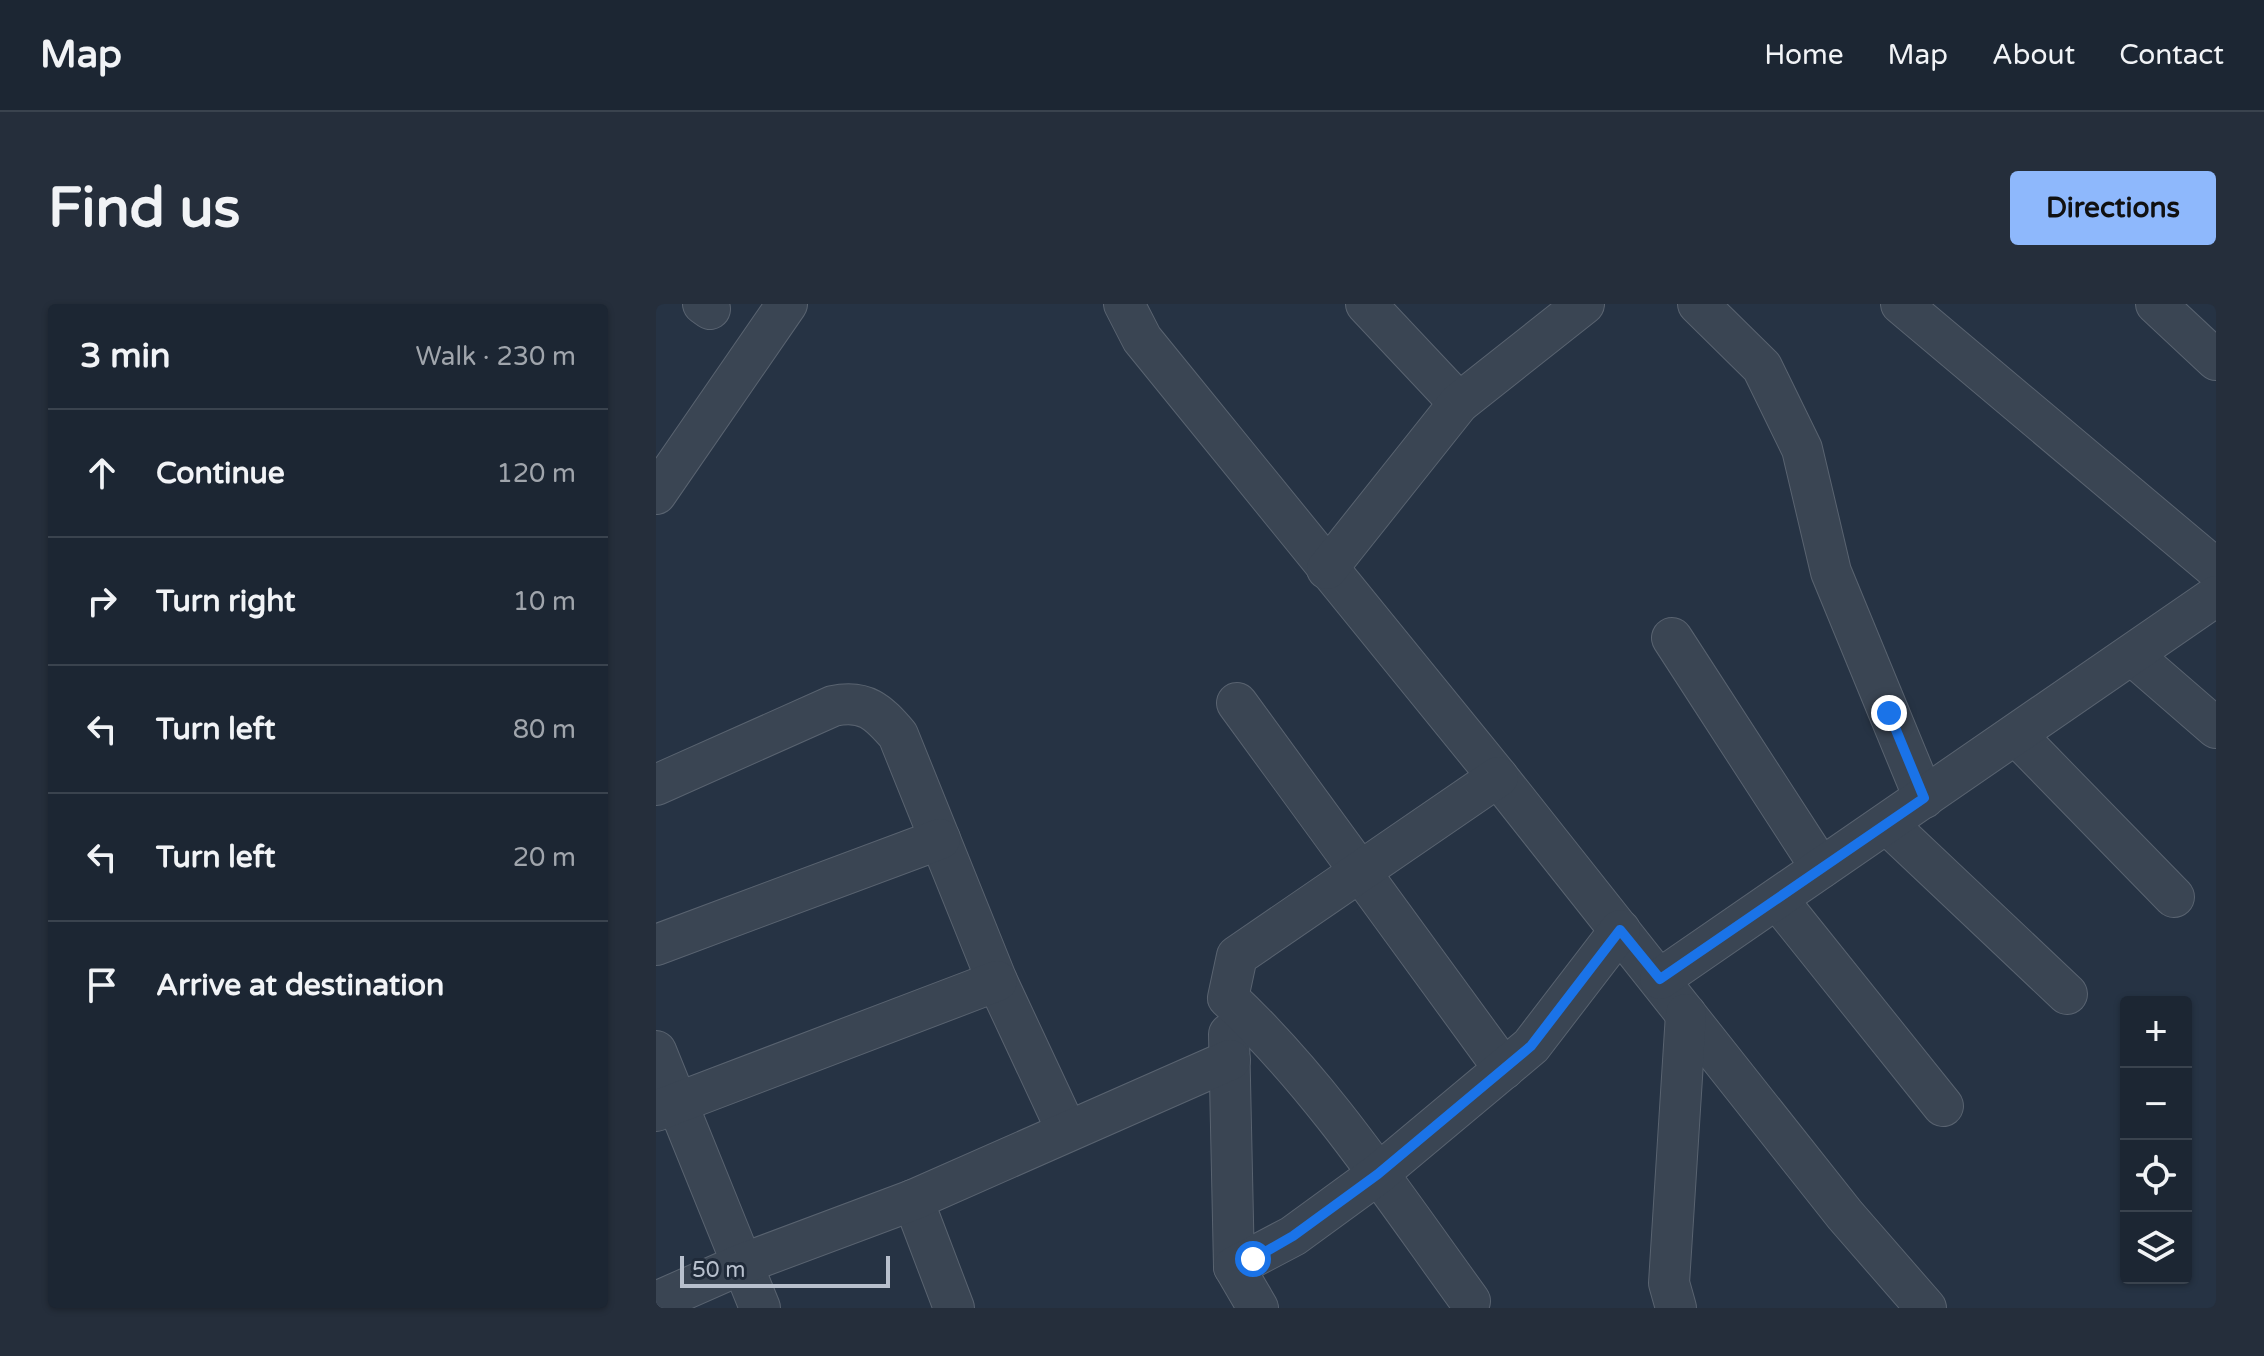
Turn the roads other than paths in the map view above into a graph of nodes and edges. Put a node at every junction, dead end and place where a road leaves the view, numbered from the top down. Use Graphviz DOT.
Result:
graph roads {
  1 [pos="787,304"];
  2 [pos="1124,304"];
  3 [pos="1366,304"];
  4 [pos="1584,304"];
  5 [pos="1698,304"];
  6 [pos="1901,304"];
  7 [pos="2156,304"];
  8 [pos="2216,360"];
  9 [pos="1459,403"];
  10 [pos="656,494"];
  11 [pos="1327,569"];
  12 [pos="2216,569"];
  13 [pos="2216,596"];
  14 [pos="1672,638"];
  15 [pos="2133,656"];
  16 [pos="1237,703"];
  17 [pos="2216,728"];
  18 [pos="2016,735"];
  19 [pos="1498,777"];
  20 [pos="656,785"];
  21 [pos="1924,798"];
  22 [pos="1887,824"];
  23 [pos="940,839"];
  24 [pos="1821,868"];
  25 [pos="1358,873"];
  26 [pos="2174,897"];
  27 [pos="1777,899"];
  28 [pos="1620,930"];
  29 [pos="656,945"];
  30 [pos="1660,979"];
  31 [pos="997,981"];
  32 [pos="2067,994"];
  33 [pos="1228,998"];
  34 [pos="1686,1014"];
  35 [pos="656,1051"];
  36 [pos="1230,1060"];
  37 [pos="1504,1069"];
  38 [pos="1943,1106"];
  39 [pos="667,1107"];
  40 [pos="1067,1131"];
  41 [pos="1378,1174"];
  42 [pos="913,1200"];
  43 [pos="742,1264"];
  44 [pos="1234,1267"];
  45 [pos="1470,1301"];
  46 [pos="656,1302"];
  47 [pos="760,1308"];
  48 [pos="954,1308"];
  49 [pos="1258,1308"];
  50 [pos="1676,1308"];
  51 [pos="1926,1308"];
  1 -- 10 [label="street"];
  2 -- 11 [label="street"];
  3 -- 9 [label="street"];
  4 -- 9 [label="street"];
  5 -- 21 [label="street"];
  6 -- 12 [label="street"];
  7 -- 8 [label="street"];
  9 -- 11 [label="street"];
  11 -- 19 [label="street"];
  13 -- 15 [label="street"];
  14 -- 24 [label="street"];
  15 -- 17 [label="street"];
  15 -- 18 [label="street"];
  16 -- 25 [label="street"];
  18 -- 21 [label="street"];
  18 -- 26 [label="street"];
  19 -- 25 [label="street"];
  19 -- 28 [label="street"];
  20 -- 23 [label="street"];
  21 -- 22 [label="street"];
  22 -- 24 [label="street"];
  22 -- 32 [label="street"];
  23 -- 29 [label="street"];
  23 -- 31 [label="street"];
  24 -- 27 [label="street"];
  25 -- 33 [label="street"];
  25 -- 37 [label="street"];
  27 -- 30 [label="street"];
  27 -- 38 [label="street"];
  28 -- 30 [label="street"];
  28 -- 37 [label="street"];
  30 -- 34 [label="street"];
  31 -- 39 [label="street"];
  31 -- 40 [label="street"];
  33 -- 36 [label="street"];
  33 -- 41 [label="street"];
  34 -- 50 [label="street"];
  34 -- 51 [label="street"];
  35 -- 39 [label="street"];
  36 -- 40 [label="street"];
  36 -- 44 [label="street"];
  37 -- 41 [label="street"];
  39 -- 43 [label="street"];
  40 -- 42 [label="street"];
  41 -- 44 [label="street"];
  41 -- 45 [label="street"];
  42 -- 43 [label="street"];
  42 -- 48 [label="street"];
  43 -- 46 [label="street"];
  43 -- 47 [label="street"];
  44 -- 49 [label="street"];
}
